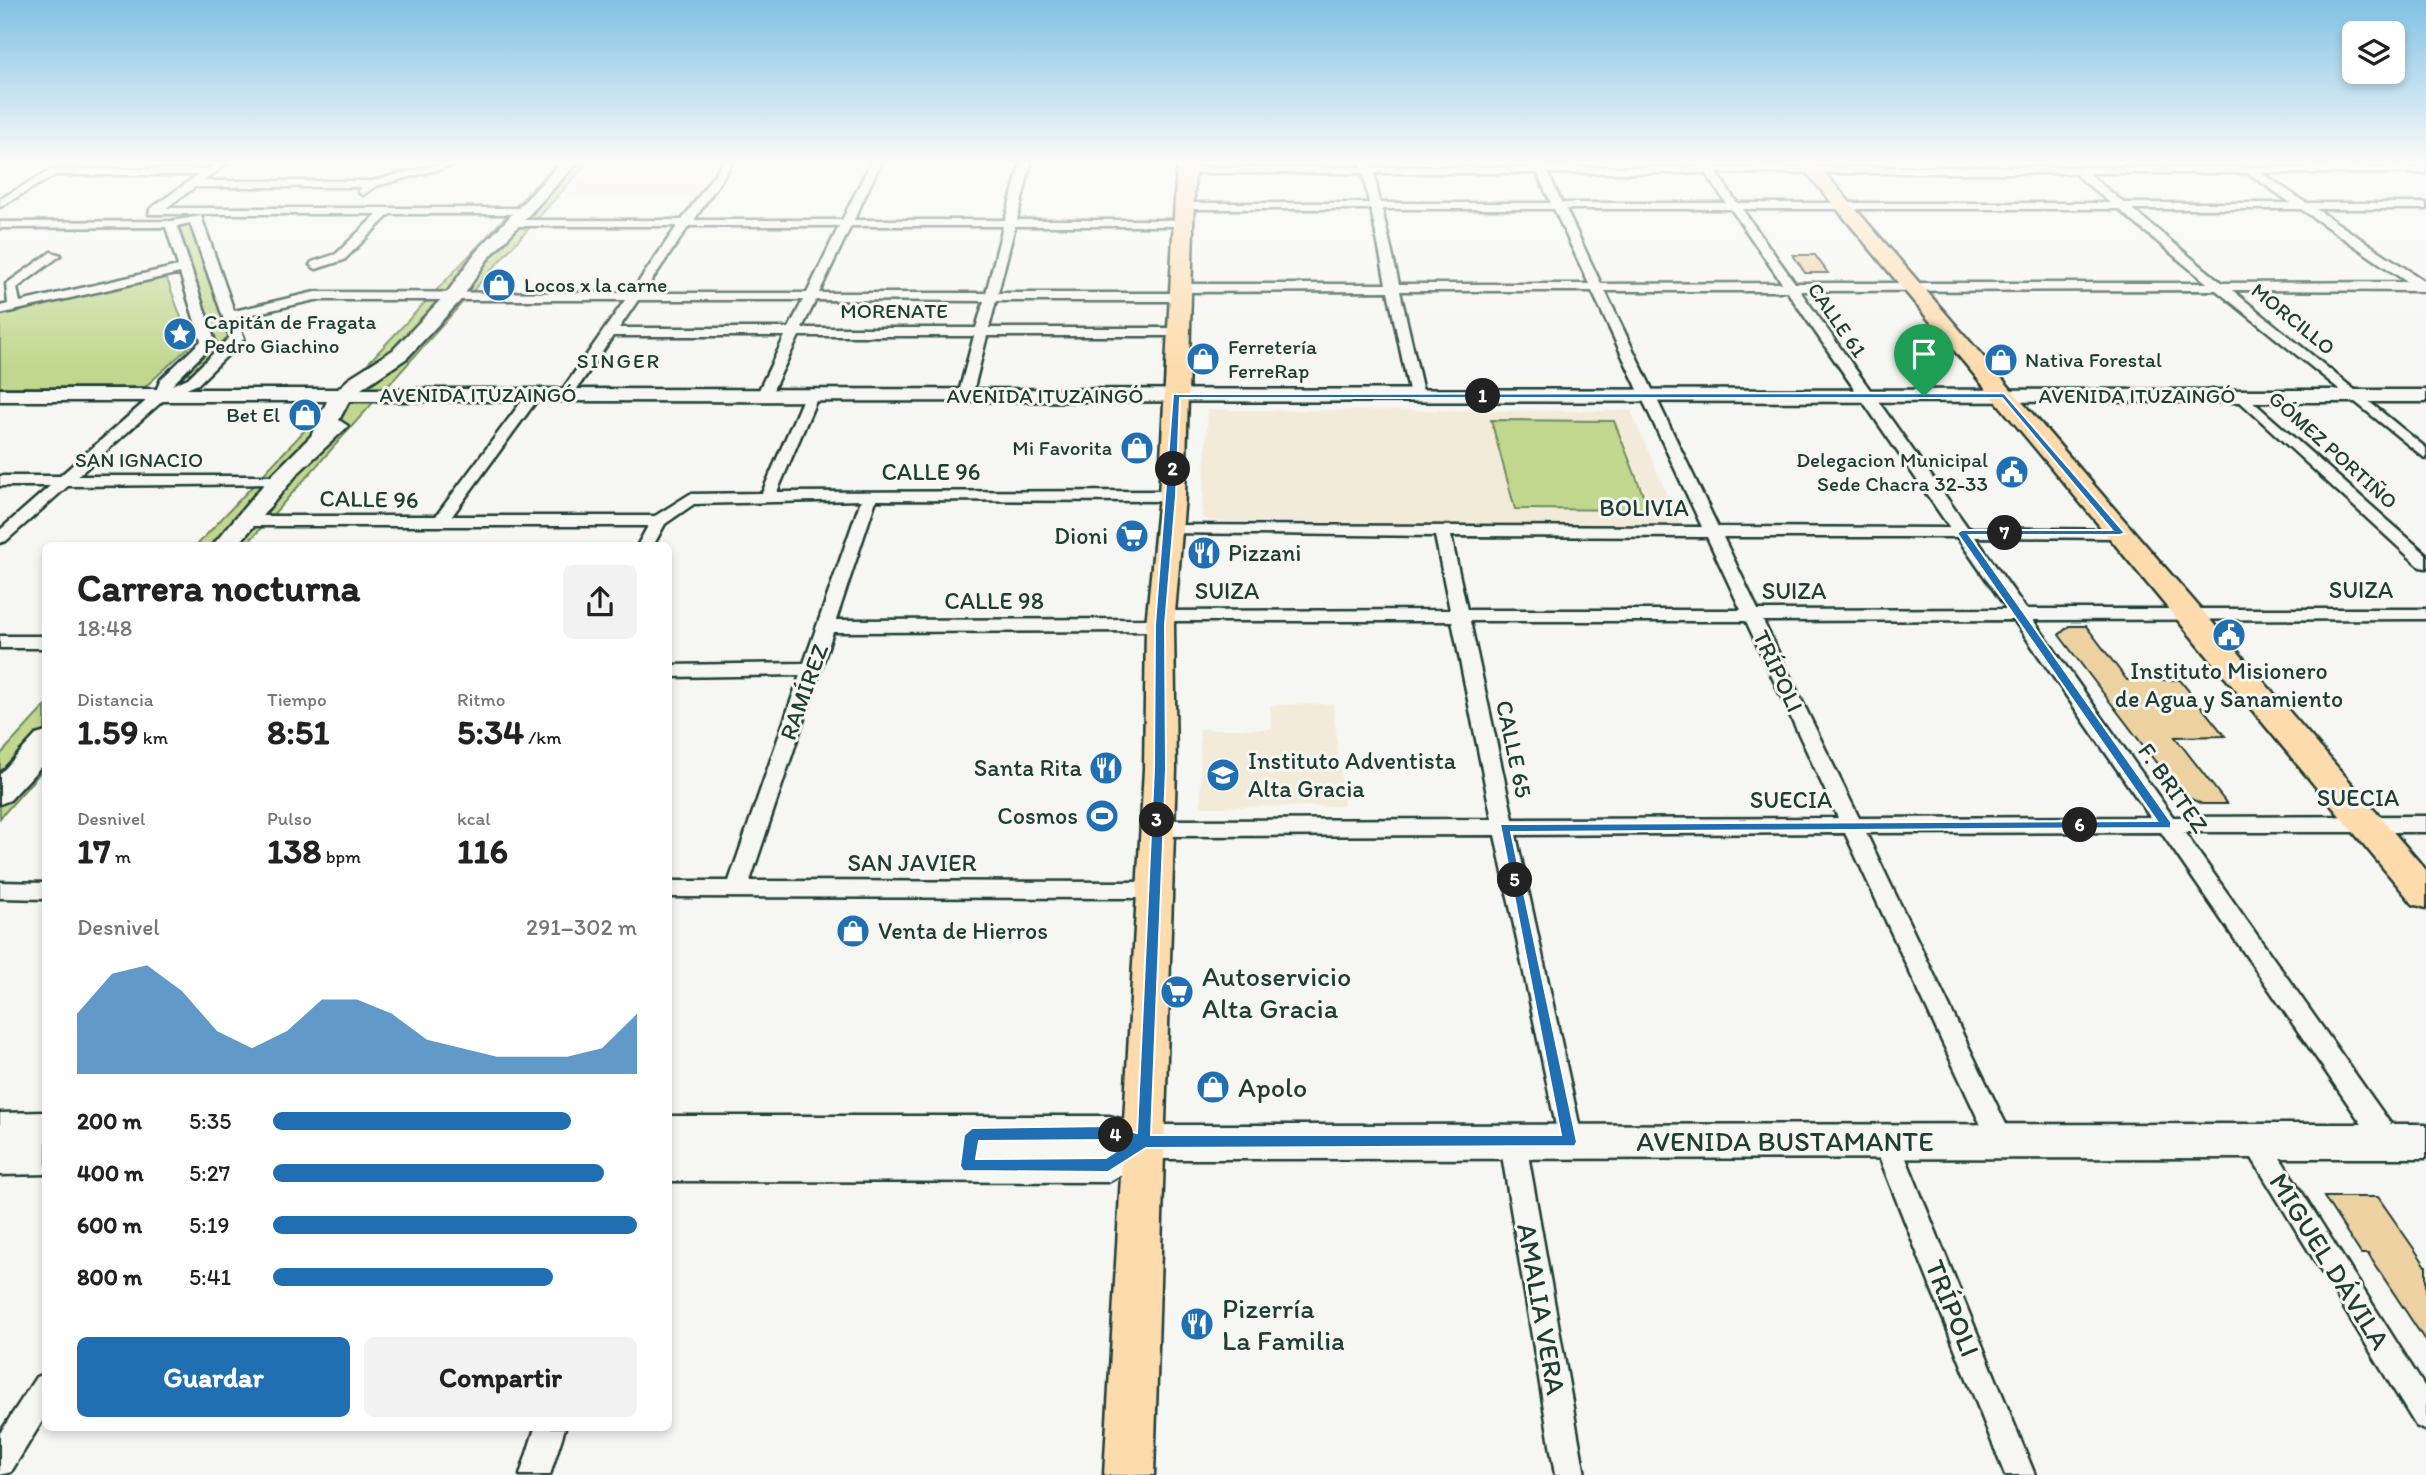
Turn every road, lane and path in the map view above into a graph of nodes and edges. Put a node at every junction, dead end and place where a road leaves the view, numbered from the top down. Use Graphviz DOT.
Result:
graph roads {
  1 [pos="184,231"];
  2 [pos="188,231"];
  3 [pos="367,231"];
  4 [pos="508,231"];
  5 [pos="681,231"];
  6 [pos="843,231"];
  7 [pos="1008,231"];
  8 [pos="1183,231"];
  9 [pos="1381,231"];
  10 [pos="1570,231"];
  11 [pos="1751,231"];
  12 [pos="1864,231"];
  13 [pos="2152,231"];
  14 [pos="2340,231"];
  15 [pos="55,255"];
  16 [pos="316,265"];
  17 [pos="184,268"];
  18 [pos="2221,287"];
  19 [pos="2424,287"];
  20 [pos="1394,288"];
  21 [pos="1597,288"];
  22 [pos="1791,288"];
  23 [pos="1913,288"];
  24 [pos="1180,292"];
  25 [pos="990,296"];
  26 [pos="454,297"];
  27 [pos="635,297"];
  28 [pos="811,297"];
  29 [pos="15,307"];
  30 [pos="0,310"];
  31 [pos="231,316"];
  32 [pos="982,331"];
  33 [pos="610,332"];
  34 [pos="794,332"];
  35 [pos="1178,332"];
  36 [pos="400,354"];
  37 [pos="0,395"];
  38 [pos="161,395"];
  39 [pos="343,395"];
  40 [pos="375,395"];
  41 [pos="533,396"];
  42 [pos="565,396"];
  43 [pos="763,396"];
  44 [pos="811,396"];
  45 [pos="965,396"];
  46 [pos="1176,396"];
  47 [pos="1417,396"];
  48 [pos="1648,396"];
  49 [pos="1867,396"];
  50 [pos="2004,396"];
  51 [pos="2242,396"];
  52 [pos="2354,396"];
  53 [pos="2426,396"];
  54 [pos="322,436"];
  55 [pos="2426,455"];
  56 [pos="0,481"];
  57 [pos="63,481"];
  58 [pos="279,481"];
  59 [pos="870,495"];
  60 [pos="768,496"];
  61 [pos="1171,496"];
  62 [pos="247,521"];
  63 [pos="659,521"];
  64 [pos="439,523"];
  65 [pos="1168,530"];
  66 [pos="1442,531"];
  67 [pos="1712,532"];
  68 [pos="1962,533"];
  69 [pos="2120,533"];
  70 [pos="0,538"];
  71 [pos="228,542"];
  72 [pos="647,542"];
  73 [pos="2426,564"];
  74 [pos="2426,614"];
  75 [pos="1460,615"];
  76 [pos="1752,615"];
  77 [pos="2020,615"];
  78 [pos="2190,615"];
  79 [pos="1161,620"];
  80 [pos="828,626"];
  81 [pos="0,642"];
  82 [pos="42,642"];
  83 [pos="811,669"];
  84 [pos="672,671"];
  85 [pos="42,746"];
  86 [pos="0,793"];
  87 [pos="2426,824"];
  88 [pos="2167,825"];
  89 [pos="2367,825"];
  90 [pos="1852,826"];
  91 [pos="1504,827"];
  92 [pos="1157,828"];
  93 [pos="737,888"];
  94 [pos="672,889"];
  95 [pos="0,890"];
  96 [pos="1154,890"];
  97 [pos="42,891"];
  98 [pos="2426,894"];
  99 [pos="42,1129"];
  100 [pos="0,1130"];
  101 [pos="672,1133"];
  102 [pos="1886,1141"];
  103 [pos="2388,1141"];
  104 [pos="2426,1141"];
  105 [pos="1144,1142"];
  106 [pos="1570,1142"];
  107 [pos="2001,1142"];
  108 [pos="2256,1142"];
  109 [pos="1513,1143"];
  110 [pos="970,1150"];
  111 [pos="42,1157"];
  112 [pos="0,1158"];
  113 [pos="672,1164"];
  114 [pos="42,1393"];
  115 [pos="2426,1416"];
  116 [pos="549,1431"];
  117 [pos="0,1461"];
  118 [pos="535,1475"];
  119 [pos="1129,1475"];
  120 [pos="1570,1475"];
  121 [pos="2020,1475"];
  1 -- 17 [label="street"];
  2 -- 31 [label="street"];
  3 -- 16 [label="street"];
  4 -- 26 [label="main road"];
  5 -- 27 [label="street"];
  6 -- 28 [label="street"];
  7 -- 25 [label="street"];
  8 -- 24 [label="main road"];
  9 -- 20 [label="street"];
  10 -- 21 [label="street, TRÍPOLI"];
  11 -- 22 [label="street, CALLE 61"];
  12 -- 23 [label="main road"];
  13 -- 18 [label="street, MORCILLO"];
  14 -- 19 [label="street"];
  15 -- 29 [label="street"];
  17 -- 29 [label="street"];
  17 -- 38 [label="street"];
  18 -- 19 [label="street"];
  18 -- 23 [label="street"];
  18 -- 52 [label="street, MORCILLO"];
  20 -- 21 [label="street"];
  20 -- 24 [label="street"];
  20 -- 47 [label="street"];
  21 -- 22 [label="street"];
  21 -- 48 [label="street, TRÍPOLI"];
  22 -- 23 [label="street"];
  22 -- 49 [label="street, CALLE 61"];
  23 -- 50 [label="main road"];
  24 -- 25 [label="street"];
  24 -- 35 [label="main road"];
  25 -- 28 [label="street"];
  25 -- 32 [label="street"];
  26 -- 27 [label="street"];
  26 -- 31 [label="street"];
  26 -- 36 [label="main road"];
  27 -- 28 [label="street"];
  27 -- 33 [label="street"];
  28 -- 34 [label="street"];
  29 -- 30 [label="street"];
  31 -- 38 [label="street"];
  32 -- 34 [label="street, MORENATE"];
  32 -- 35 [label="street, MORENATE"];
  32 -- 45 [label="street"];
  33 -- 34 [label="street, MORENATE"];
  33 -- 42 [label="street"];
  34 -- 43 [label="street"];
  35 -- 46 [label="main road"];
  36 -- 39 [label="main road"];
  36 -- 40 [label="main road"];
  37 -- 38 [label="main road, AVENIDA ITUZAINGÓ"];
  38 -- 39 [label="main road, AVENIDA ITUZAINGÓ"];
  38 -- 57 [label="street"];
  39 -- 40 [label="main road, AVENIDA ITUZAINGÓ"];
  39 -- 54 [label="main road"];
  40 -- 41 [label="main road, AVENIDA ITUZAINGÓ"];
  40 -- 54 [label="main road"];
  41 -- 42 [label="main road, AVENIDA ITUZAINGÓ"];
  41 -- 64 [label="street"];
  42 -- 43 [label="main road, AVENIDA ITUZAINGÓ"];
  43 -- 44 [label="main road, AVENIDA ITUZAINGÓ"];
  44 -- 45 [label="main road, AVENIDA ITUZAINGÓ"];
  44 -- 60 [label="street"];
  45 -- 46 [label="main road, AVENIDA ITUZAINGÓ"];
  46 -- 47 [label="main road, AVENIDA ITUZAINGÓ"];
  46 -- 61 [label="main road"];
  47 -- 48 [label="main road, AVENIDA ITUZAINGÓ"];
  48 -- 49 [label="main road, AVENIDA ITUZAINGÓ"];
  48 -- 67 [label="street, TRÍPOLI"];
  49 -- 50 [label="main road, AVENIDA ITUZAINGÓ"];
  49 -- 68 [label="street, F. BRITEZ"];
  50 -- 51 [label="main road, AVENIDA ITUZAINGÓ"];
  50 -- 69 [label="main road"];
  51 -- 52 [label="main road, AVENIDA ITUZAINGÓ"];
  51 -- 73 [label="street, GÓMEZ PORTIÑO"];
  52 -- 53 [label="main road, AVENIDA ITUZAINGÓ"];
  52 -- 55 [label="street, MORCILLO"];
  54 -- 58 [label="main road"];
  56 -- 57 [label="street, SAN IGNACIO"];
  57 -- 58 [label="street, SAN IGNACIO"];
  57 -- 70 [label="street"];
  58 -- 62 [label="main road"];
  59 -- 60 [label="street, CALLE 96"];
  59 -- 61 [label="street, CALLE 96"];
  59 -- 80 [label="street, RAMÍREZ"];
  60 -- 63 [label="street, CALLE 96"];
  61 -- 65 [label="main road"];
  62 -- 64 [label="street, CALLE 96"];
  62 -- 71 [label="main road"];
  63 -- 64 [label="street, CALLE 96"];
  63 -- 72 [label="street"];
  65 -- 66 [label="street, BOLIVIA"];
  65 -- 79 [label="main road"];
  66 -- 67 [label="street, BOLIVIA"];
  66 -- 75 [label="street, CALLE 65"];
  67 -- 68 [label="street, BOLIVIA"];
  67 -- 76 [label="street, TRÍPOLI"];
  68 -- 69 [label="street, BOLIVIA"];
  68 -- 77 [label="street, F. BRITEZ"];
  69 -- 78 [label="main road"];
  74 -- 78 [label="street, SUIZA"];
  75 -- 76 [label="street, SUIZA"];
  75 -- 79 [label="street, SUIZA"];
  75 -- 91 [label="street, CALLE 65"];
  76 -- 77 [label="street, SUIZA"];
  76 -- 90 [label="street, TRÍPOLI"];
  77 -- 78 [label="street, SUIZA"];
  77 -- 88 [label="street, F. BRITEZ"];
  78 -- 89 [label="main road"];
  79 -- 80 [label="street, CALLE 98"];
  79 -- 92 [label="main road"];
  80 -- 83 [label="street, RAMÍREZ"];
  81 -- 82 [label="street"];
  83 -- 84 [label="street"];
  83 -- 93 [label="street, RAMÍREZ"];
  85 -- 86 [label="main road"];
  87 -- 89 [label="street, SUECIA"];
  88 -- 89 [label="street, SUECIA"];
  88 -- 90 [label="street, SUECIA"];
  88 -- 103 [label="street, F. BRITEZ"];
  89 -- 98 [label="main road"];
  90 -- 91 [label="street, SUECIA"];
  90 -- 107 [label="street, TRÍPOLI"];
  91 -- 92 [label="street, SUECIA"];
  91 -- 106 [label="street, CALLE 65"];
  92 -- 96 [label="main road"];
  93 -- 94 [label="street, SAN JAVIER"];
  93 -- 96 [label="street, SAN JAVIER"];
  95 -- 97 [label="street"];
  96 -- 105 [label="main road"];
  99 -- 100 [label="main road"];
  101 -- 110 [label="main road"];
  102 -- 106 [label="main road, AVENIDA BUSTAMANTE"];
  102 -- 107 [label="main road, AVENIDA BUSTAMANTE"];
  102 -- 121 [label="street, TRÍPOLI"];
  103 -- 104 [label="main road, AVENIDA BUSTAMANTE"];
  103 -- 108 [label="main road, AVENIDA BUSTAMANTE"];
  105 -- 109 [label="main road, AVENIDA BUSTAMANTE"];
  105 -- 110 [label="main road"];
  105 -- 119 [label="main road"];
  106 -- 109 [label="main road, AVENIDA BUSTAMANTE"];
  107 -- 108 [label="main road, AVENIDA BUSTAMANTE"];
  108 -- 115 [label="street, MIGUEL DÁVILA"];
  109 -- 120 [label="street, AMALIA VERA"];
  110 -- 113 [label="main road"];
  111 -- 112 [label="main road"];
  114 -- 117 [label="street"];
  116 -- 118 [label="street"];
}
